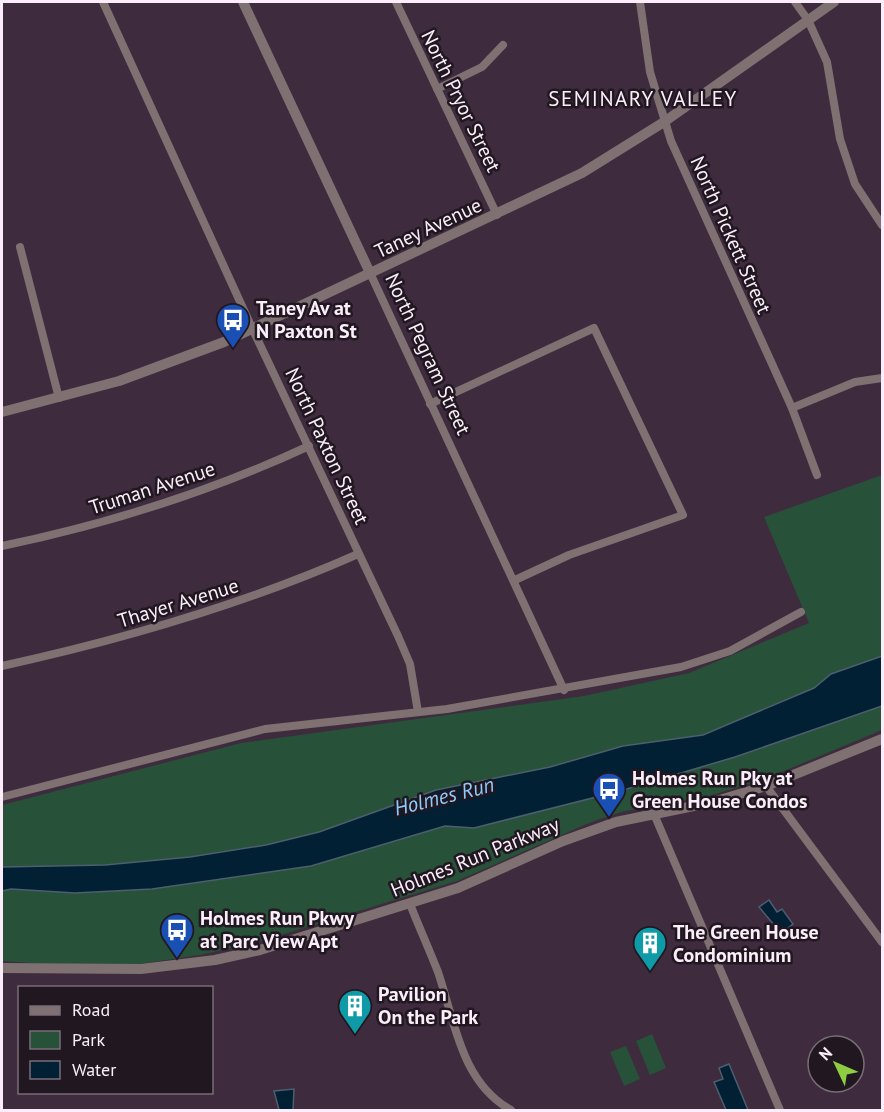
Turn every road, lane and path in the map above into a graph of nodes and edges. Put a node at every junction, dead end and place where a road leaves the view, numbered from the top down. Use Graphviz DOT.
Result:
graph roads {
  1 [pos="102,2"];
  2 [pos="243,2"];
  3 [pos="396,2"];
  4 [pos="640,2"];
  5 [pos="795,2"];
  6 [pos="834,2"];
  7 [pos="808,20"];
  8 [pos="502,45"];
  9 [pos="437,89"];
  10 [pos="664,122"];
  11 [pos="497,215"];
  12 [pos="882,225"];
  13 [pos="20,247"];
  14 [pos="371,275"];
  15 [pos="253,330"];
  16 [pos="882,378"];
  17 [pos="59,398"];
  18 [pos="430,404"];
  19 [pos="792,408"];
  20 [pos="2,412"];
  21 [pos="309,446"];
  22 [pos="816,475"];
  23 [pos="2,546"];
  24 [pos="358,554"];
  25 [pos="515,580"];
  26 [pos="801,612"];
  27 [pos="2,666"];
  28 [pos="564,690"];
  29 [pos="418,712"];
  30 [pos="882,739"];
  31 [pos="766,786"];
  32 [pos="2,797"];
  33 [pos="654,814"];
  34 [pos="410,904"];
  35 [pos="882,942"];
  36 [pos="2,968"];
  37 [pos="512,1110"];
  38 [pos="780,1110"];
  1 -- 15 [label="street, North Paxton Street"];
  2 -- 14 [label="street, North Pegram Street"];
  3 -- 9 [label="street, North Pryor Street"];
  4 -- 10 [label="street, North Pickett Street"];
  5 -- 7 [label="street"];
  6 -- 7 [label="street, Taney Avenue"];
  7 -- 10 [label="street, Taney Avenue"];
  7 -- 12 [label="street"];
  8 -- 9 [label="street"];
  9 -- 11 [label="street, North Pryor Street"];
  10 -- 11 [label="street, Taney Avenue"];
  10 -- 19 [label="street, North Pickett Street"];
  11 -- 14 [label="street, Taney Avenue"];
  13 -- 17 [label="street"];
  14 -- 15 [label="street, Taney Avenue"];
  14 -- 18 [label="street, North Pegram Street"];
  15 -- 17 [label="street, Taney Avenue"];
  15 -- 21 [label="street, North Paxton Street"];
  16 -- 19 [label="street"];
  17 -- 20 [label="street, Taney Avenue"];
  18 -- 25 [label="street, North Pegram Street"];
  18 -- 25 [label="street"];
  19 -- 22 [label="street, North Pickett Street"];
  21 -- 23 [label="street, Truman Avenue"];
  21 -- 24 [label="street, North Paxton Street"];
  24 -- 27 [label="street, Thayer Avenue"];
  24 -- 29 [label="street, North Paxton Street"];
  25 -- 28 [label="street, North Pegram Street"];
  26 -- 28 [label="street"];
  28 -- 29 [label="street"];
  29 -- 32 [label="street"];
  30 -- 31 [label="street, Holmes Run Parkway"];
  31 -- 33 [label="street, Holmes Run Parkway"];
  31 -- 35 [label="street"];
  33 -- 34 [label="street, Holmes Run Parkway"];
  33 -- 38 [label="street"];
  34 -- 36 [label="street, Holmes Run Parkway"];
  34 -- 37 [label="street"];
}
